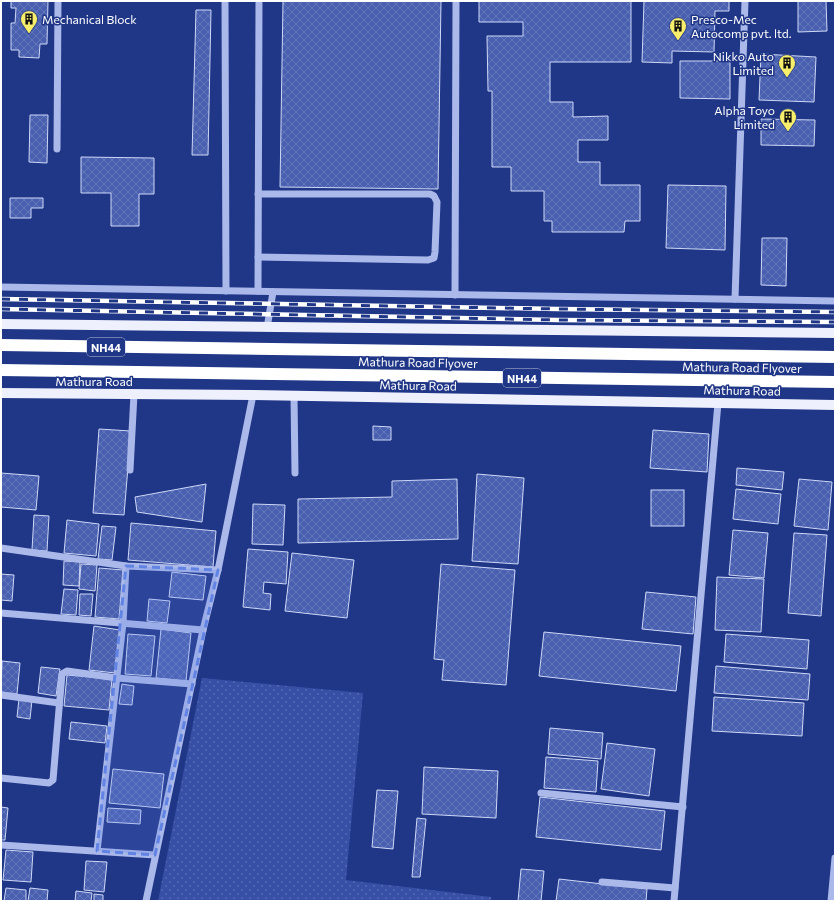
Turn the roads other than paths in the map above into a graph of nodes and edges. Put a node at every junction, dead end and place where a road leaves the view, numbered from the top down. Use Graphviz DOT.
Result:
graph roads {
  1 [pos="58,1"];
  2 [pos="225,1"];
  3 [pos="259,1"];
  4 [pos="456,1"];
  5 [pos="745,1"];
  6 [pos="57,149"];
  7 [pos="258,194"];
  8 [pos="258,257"];
  9 [pos="1,287"];
  10 [pos="226,291"];
  11 [pos="258,291"];
  12 [pos="273,292"];
  13 [pos="455,295"];
  14 [pos="735,299"];
  15 [pos="835,301"];
  16 [pos="1,324"];
  17 [pos="267,328"];
  18 [pos="835,334"];
  19 [pos="1,345"];
  20 [pos="835,357"];
  21 [pos="1,370"];
  22 [pos="835,382"];
  23 [pos="1,393"];
  24 [pos="134,394"];
  25 [pos="253,395"];
  26 [pos="294,396"];
  27 [pos="718,403"];
  28 [pos="835,405"];
  29 [pos="130,470"];
  30 [pos="296,473"];
  31 [pos="1,548"];
  32 [pos="126,566"];
  33 [pos="218,570"];
  34 [pos="1,613"];
  35 [pos="123,624"];
  36 [pos="203,630"];
  37 [pos="117,678"];
  38 [pos="192,684"];
  39 [pos="1,695"];
  40 [pos="59,703"];
  41 [pos="1,778"];
  42 [pos="541,793"];
  43 [pos="682,807"];
  44 [pos="1,845"];
  45 [pos="98,851"];
  46 [pos="156,855"];
  47 [pos="835,858"];
  48 [pos="602,882"];
  49 [pos="675,888"];
  50 [pos="146,901"];
  51 [pos="674,901"];
  52 [pos="831,901"];
  1 -- 6 [label="street"];
  2 -- 10 [label="street"];
  3 -- 7 [label="street"];
  4 -- 13 [label="street"];
  5 -- 14 [label="street"];
  7 -- 8 [label="street"];
  7 -- 8 [label="street"];
  8 -- 11 [label="street"];
  9 -- 10 [label="street"];
  10 -- 11 [label="street"];
  11 -- 12 [label="street"];
  12 -- 13 [label="street"];
  12 -- 17 [label="street"];
  13 -- 14 [label="street"];
  14 -- 15 [label="street"];
  16 -- 17 [label="main road"];
  17 -- 18 [label="main road"];
  19 -- 20 [label="highway, Mathura Road Flyover / NH44"];
  21 -- 22 [label="highway, Mathura Road Flyover / NH44"];
  23 -- 24 [label="main road, Mathura Road"];
  24 -- 25 [label="main road, Mathura Road"];
  24 -- 29 [label="street"];
  25 -- 26 [label="main road, Mathura Road"];
  25 -- 33 [label="street"];
  26 -- 27 [label="main road, Mathura Road"];
  26 -- 30 [label="street"];
  27 -- 28 [label="main road, Mathura Road"];
  27 -- 43 [label="street"];
  31 -- 32 [label="street"];
  32 -- 33 [label="street"];
  32 -- 35 [label="street"];
  33 -- 36 [label="street"];
  34 -- 35 [label="street"];
  35 -- 36 [label="street"];
  35 -- 37 [label="street"];
  36 -- 38 [label="street"];
  37 -- 38 [label="street"];
  37 -- 40 [label="street"];
  37 -- 45 [label="street"];
  38 -- 46 [label="street"];
  39 -- 40 [label="street"];
  40 -- 41 [label="street"];
  42 -- 43 [label="street"];
  43 -- 49 [label="street"];
  44 -- 45 [label="street"];
  45 -- 46 [label="street"];
  46 -- 50 [label="street"];
  47 -- 52 [label="street"];
  48 -- 49 [label="street"];
  49 -- 51 [label="street"];
}
